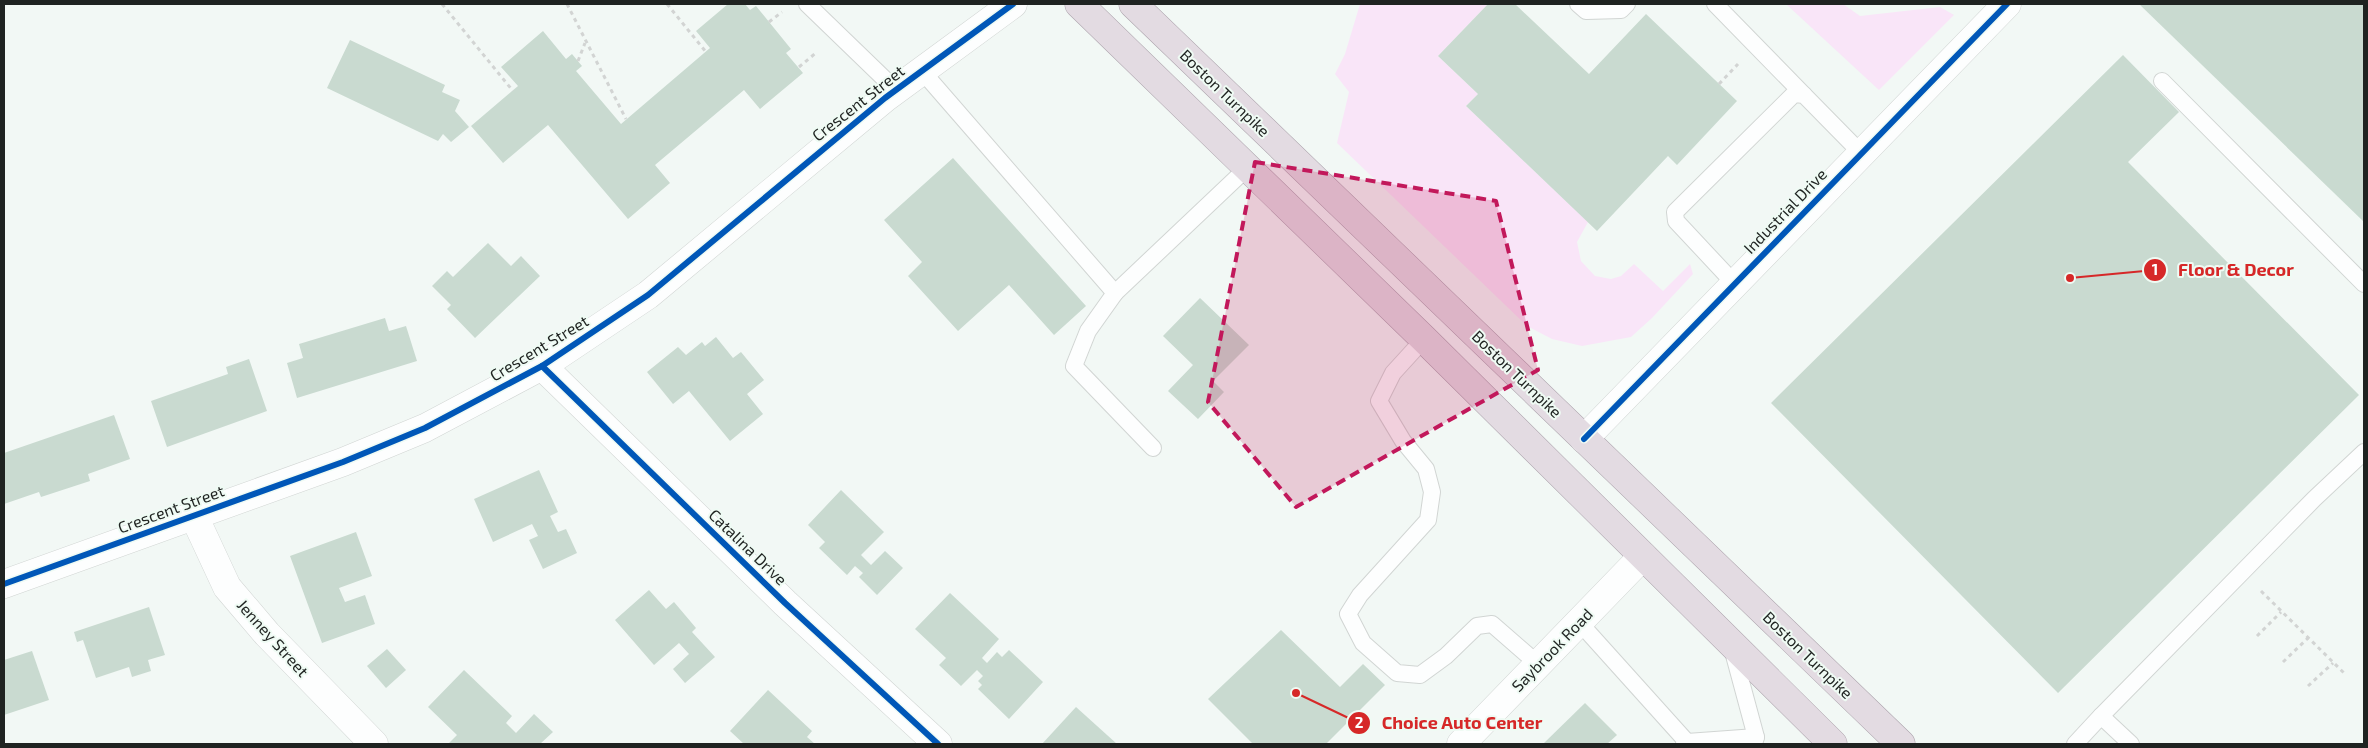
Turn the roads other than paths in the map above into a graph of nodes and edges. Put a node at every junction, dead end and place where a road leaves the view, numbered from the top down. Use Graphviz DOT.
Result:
graph roads {
  1 [pos="807,4"];
  2 [pos="1013,4"];
  3 [pos="1079,4"];
  4 [pos="1133,4"];
  5 [pos="1578,4"];
  6 [pos="1627,4"];
  7 [pos="1715,4"];
  8 [pos="2007,4"];
  9 [pos="922,71"];
  10 [pos="2162,81"];
  11 [pos="896,90"];
  12 [pos="1804,95"];
  13 [pos="1861,153"];
  14 [pos="1247,168"];
  15 [pos="1734,283"];
  16 [pos="2364,284"];
  17 [pos="1115,293"];
  18 [pos="1424,339"];
  19 [pos="542,366"];
  20 [pos="1584,439"];
  21 [pos="1153,448"];
  22 [pos="2364,452"];
  23 [pos="194,516"];
  24 [pos="1643,556"];
  25 [pos="4,584"];
  26 [pos="1579,622"];
  27 [pos="1731,643"];
  28 [pos="1538,664"];
  29 [pos="2101,716"];
  30 [pos="1755,741"];
  31 [pos="1685,743"];
  32 [pos="374,744"];
  33 [pos="938,744"];
  34 [pos="1461,744"];
  35 [pos="1833,744"];
  36 [pos="1900,744"];
  37 [pos="2075,744"];
  38 [pos="2131,744"];
  1 -- 11 [label="lane"];
  2 -- 9 [label="street, Crescent Street"];
  3 -- 14 [label="highway"];
  4 -- 20 [label="highway, Boston Turnpike"];
  5 -- 6 [label="lane"];
  7 -- 12 [label="lane"];
  8 -- 13 [label="street, Industrial Drive"];
  9 -- 11 [label="street, Crescent Street"];
  9 -- 17 [label="lane"];
  10 -- 16 [label="lane"];
  11 -- 19 [label="street, Crescent Street"];
  12 -- 13 [label="lane"];
  12 -- 15 [label="lane"];
  13 -- 15 [label="street, Industrial Drive"];
  14 -- 17 [label="lane"];
  14 -- 18 [label="highway"];
  15 -- 20 [label="street, Industrial Drive"];
  17 -- 21 [label="lane"];
  18 -- 24 [label="highway"];
  18 -- 28 [label="lane"];
  19 -- 23 [label="street, Crescent Street"];
  19 -- 33 [label="street, Catalina Drive"];
  20 -- 36 [label="highway, Boston Turnpike"];
  22 -- 29 [label="lane"];
  23 -- 25 [label="street, Crescent Street"];
  23 -- 32 [label="street, Jenney Street"];
  24 -- 26 [label="street, Saybrook Road"];
  24 -- 27 [label="highway"];
  26 -- 28 [label="street, Saybrook Road"];
  26 -- 31 [label="lane"];
  27 -- 30 [label="lane"];
  27 -- 35 [label="highway"];
  28 -- 34 [label="street, Saybrook Road"];
  29 -- 37 [label="lane"];
  29 -- 38 [label="lane"];
  30 -- 31 [label="lane"];
}
